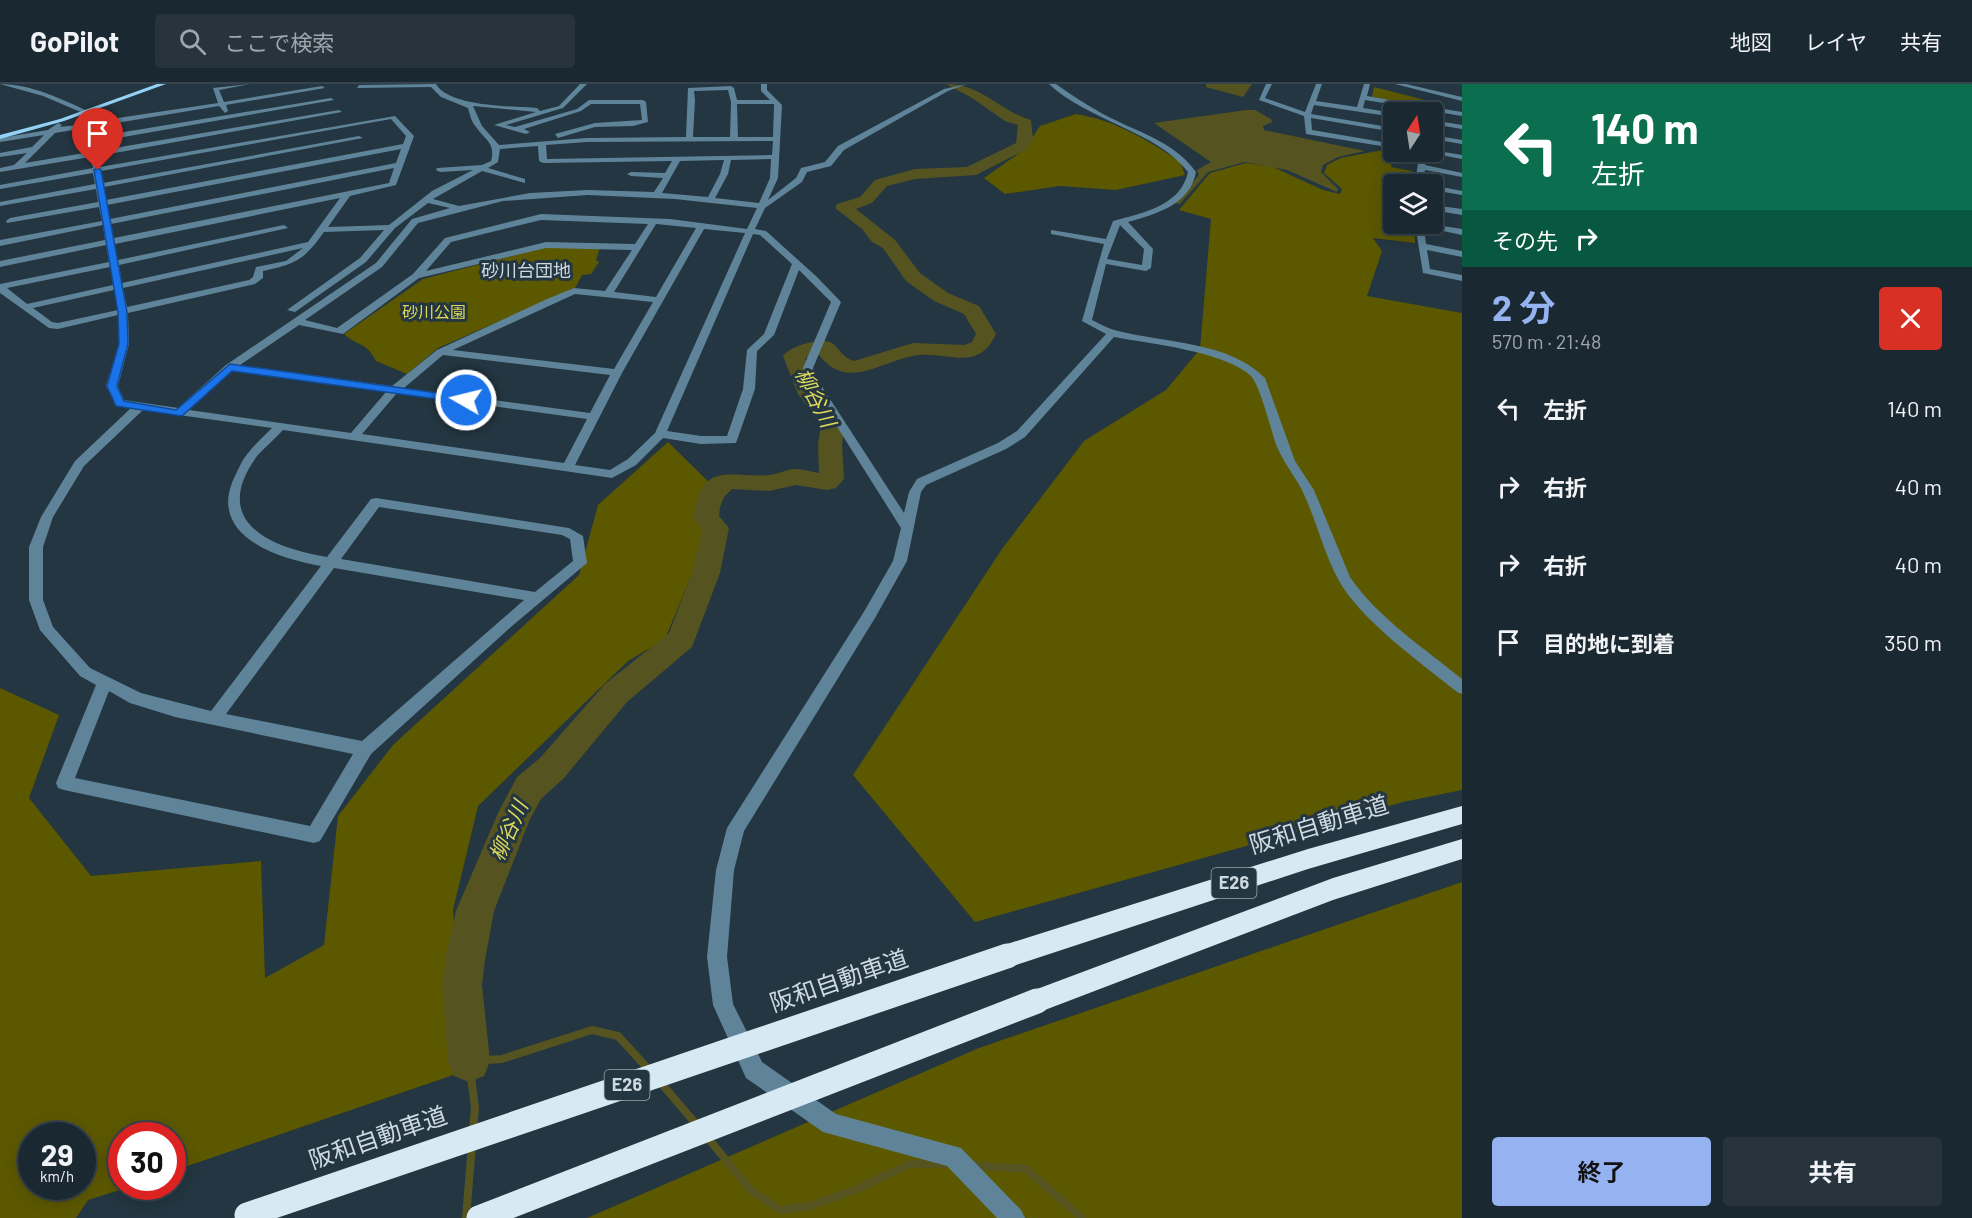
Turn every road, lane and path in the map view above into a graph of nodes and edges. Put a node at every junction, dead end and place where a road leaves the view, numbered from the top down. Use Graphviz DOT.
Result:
graph roads {
  1 [pos="6,84"];
  2 [pos="163,84"];
  3 [pos="247,84"];
  4 [pos="433,84"];
  5 [pos="584,84"];
  6 [pos="764,84"];
  7 [pos="1052,84"];
  8 [pos="1269,84"];
  9 [pos="1319,84"];
  10 [pos="1367,84"];
  11 [pos="1398,84"];
  12 [pos="321,86"];
  13 [pos="959,86"];
  14 [pos="359,87"];
  15 [pos="498,95"];
  16 [pos="1364,98"];
  17 [pos="1462,99"];
  18 [pos="331,100"];
  19 [pos="547,100"];
  20 [pos="568,101"];
  21 [pos="459,102"];
  22 [pos="734,102"];
  23 [pos="777,102"];
  24 [pos="1385,102"];
  25 [pos="1313,103"];
  26 [pos="223,104"];
  27 [pos="487,105"];
  28 [pos="1359,110"];
  29 [pos="86,112"];
  30 [pos="339,112"];
  31 [pos="539,112"];
  32 [pos="1443,112"];
  33 [pos="1383,114"];
  34 [pos="1462,114"];
  35 [pos="1307,115"];
  36 [pos="228,117"];
  37 [pos="62,120"];
  38 [pos="475,120"];
  39 [pos="1443,124"];
  40 [pos="349,125"];
  41 [pos="498,125"];
  42 [pos="89,126"];
  43 [pos="1462,127"];
  44 [pos="1383,128"];
  45 [pos="517,129"];
  46 [pos="235,130"];
  47 [pos="51,132"];
  48 [pos="359,138"];
  49 [pos="0,139"];
  50 [pos="778,139"];
  51 [pos="1443,139"];
  52 [pos="92,140"];
  53 [pos="647,140"];
  54 [pos="690,140"];
  55 [pos="734,140"];
  56 [pos="546,141"];
  57 [pos="1462,142"];
  58 [pos="243,144"];
  59 [pos="1383,144"];
  60 [pos="406,146"];
  61 [pos="496,147"];
  62 [pos="35,149"];
  63 [pos="94,153"];
  64 [pos="370,153"];
  65 [pos="1443,154"];
  66 [pos="0,155"];
  67 [pos="777,157"];
  68 [pos="1462,157"];
  69 [pos="250,158"];
  70 [pos="646,158"];
  71 [pos="678,158"];
  72 [pos="728,158"];
  73 [pos="1422,162"];
  74 [pos="399,165"];
  75 [pos="17,167"];
  76 [pos="486,167"];
  77 [pos="1421,167"];
  78 [pos="0,170"];
  79 [pos="98,170"];
  80 [pos="440,170"];
  81 [pos="631,174"];
  82 [pos="1420,174"];
  83 [pos="258,175"];
  84 [pos="1462,175"];
  85 [pos="668,176"];
  86 [pos="522,181"];
  87 [pos="100,185"];
  88 [pos="0,187"];
  89 [pos="1443,189"];
  90 [pos="265,191"];
  91 [pos="1462,193"];
  92 [pos="346,195"];
  93 [pos="657,195"];
  94 [pos="427,200"];
  95 [pos="710,200"];
  96 [pos="104,203"];
  97 [pos="0,206"];
  98 [pos="762,206"];
  99 [pos="459,208"];
  100 [pos="273,209"];
  101 [pos="1443,209"];
  102 [pos="1462,212"];
  103 [pos="654,220"];
  104 [pos="10,221"];
  105 [pos="1122,221"];
  106 [pos="106,222"];
  107 [pos="702,225"];
  108 [pos="391,227"];
  109 [pos="0,228"];
  110 [pos="284,228"];
  111 [pos="1443,228"];
  112 [pos="321,230"];
  113 [pos="751,231"];
  114 [pos="1054,232"];
  115 [pos="1462,232"];
  116 [pos="1420,234"];
  117 [pos="110,242"];
  118 [pos="1109,242"];
  119 [pos="0,243"];
  120 [pos="311,244"];
  121 [pos="1422,246"];
  122 [pos="637,247"];
  123 [pos="293,248"];
  124 [pos="1462,254"];
  125 [pos="1102,261"];
  126 [pos="0,264"];
  127 [pos="114,264"];
  128 [pos="797,264"];
  129 [pos="416,276"];
  130 [pos="1462,278"];
  131 [pos="0,287"];
  132 [pos="118,287"];
  133 [pos="608,294"];
  134 [pos="660,300"];
  135 [pos="26,307"];
  136 [pos="292,310"];
  137 [pos="123,312"];
  138 [pos="297,321"];
  139 [pos="1112,333"];
  140 [pos="441,352"];
  141 [pos="230,367"];
  142 [pos="617,373"];
  143 [pos="393,391"];
  144 [pos="138,408"];
  145 [pos="179,413"];
  146 [pos="595,417"];
  147 [pos="279,428"];
  148 [pos="660,434"];
  149 [pos="353,438"];
  150 [pos="567,469"];
  151 [pos="908,529"];
  152 [pos="329,562"];
  153 [pos="536,597"];
  154 [pos="104,683"];
  155 [pos="1462,688"];
  156 [pos="215,717"];
  157 [pos="365,749"];
  158 [pos="1462,815"];
  159 [pos="1462,849"];
  160 [pos="243,1217"];
  161 [pos="479,1218"];
  162 [pos="1013,1218"];
  1 -- 29 [label="street"];
  2 -- 29 [label="main road"];
  3 -- 26 [label="street"];
  4 -- 14 [label="street"];
  4 -- 21 [label="street"];
  5 -- 20 [label="street"];
  6 -- 23 [label="street"];
  7 -- 105 [label="street"];
  8 -- 35 [label="street"];
  9 -- 25 [label="street"];
  10 -- 16 [label="street"];
  11 -- 17 [label="street"];
  12 -- 18 [label="street"];
  12 -- 26 [label="street"];
  13 -- 98 [label="street"];
  15 -- 27 [label="street"];
  16 -- 24 [label="street"];
  16 -- 28 [label="street"];
  18 -- 30 [label="street"];
  18 -- 36 [label="street"];
  19 -- 20 [label="street"];
  20 -- 31 [label="street"];
  21 -- 27 [label="street"];
  21 -- 38 [label="street"];
  22 -- 23 [label="street"];
  22 -- 54 [label="street"];
  22 -- 55 [label="street"];
  23 -- 50 [label="street"];
  25 -- 28 [label="street"];
  25 -- 35 [label="street"];
  26 -- 36 [label="street"];
  26 -- 42 [label="street"];
  27 -- 31 [label="street"];
  28 -- 33 [label="street"];
  29 -- 37 [label="main road"];
  29 -- 42 [label="street"];
  30 -- 40 [label="street"];
  30 -- 46 [label="street"];
  31 -- 41 [label="street"];
  32 -- 34 [label="street"];
  35 -- 44 [label="street"];
  35 -- 59 [label="street"];
  36 -- 46 [label="street"];
  36 -- 52 [label="street"];
  37 -- 47 [label="street"];
  37 -- 49 [label="main road"];
  38 -- 41 [label="street"];
  38 -- 61 [label="street"];
  39 -- 43 [label="street"];
  40 -- 48 [label="street"];
  40 -- 58 [label="street"];
  40 -- 60 [label="street"];
  41 -- 45 [label="street"];
  42 -- 47 [label="street"];
  42 -- 52 [label="street"];
  45 -- 56 [label="street"];
  45 -- 56 [label="street"];
  46 -- 58 [label="street"];
  46 -- 63 [label="street"];
  47 -- 49 [label="street"];
  47 -- 62 [label="street"];
  48 -- 64 [label="street"];
  48 -- 69 [label="street"];
  50 -- 55 [label="street"];
  50 -- 67 [label="street"];
  51 -- 57 [label="street"];
  52 -- 63 [label="street"];
  53 -- 54 [label="street"];
  53 -- 56 [label="street"];
  53 -- 70 [label="street"];
  54 -- 55 [label="street"];
  56 -- 61 [label="street"];
  56 -- 70 [label="street"];
  58 -- 69 [label="street"];
  58 -- 79 [label="street"];
  60 -- 64 [label="street"];
  60 -- 74 [label="street"];
  61 -- 76 [label="street"];
  62 -- 66 [label="street"];
  62 -- 75 [label="street"];
  63 -- 75 [label="street"];
  63 -- 79 [label="street"];
  64 -- 83 [label="street"];
  65 -- 68 [label="street"];
  67 -- 72 [label="street"];
  67 -- 98 [label="street"];
  69 -- 83 [label="street"];
  69 -- 87 [label="street"];
  70 -- 71 [label="street"];
  71 -- 72 [label="street"];
  71 -- 85 [label="street"];
  72 -- 95 [label="street"];
  73 -- 77 [label="street"];
  74 -- 90 [label="street"];
  74 -- 92 [label="street"];
  75 -- 78 [label="street"];
  75 -- 88 [label="street"];
  76 -- 80 [label="street"];
  76 -- 86 [label="street"];
  76 -- 94 [label="street"];
  77 -- 82 [label="street"];
  77 -- 84 [label="street"];
  79 -- 87 [label="street"];
  79 -- 88 [label="street"];
  81 -- 85 [label="street"];
  83 -- 90 [label="street"];
  83 -- 96 [label="street"];
  85 -- 93 [label="street"];
  87 -- 96 [label="street"];
  87 -- 97 [label="street"];
  89 -- 91 [label="street"];
  90 -- 100 [label="street"];
  90 -- 106 [label="street"];
  92 -- 100 [label="street"];
  92 -- 112 [label="street"];
  93 -- 95 [label="street"];
  93 -- 99 [label="street"];
  94 -- 99 [label="street"];
  94 -- 108 [label="street"];
  95 -- 98 [label="street"];
  96 -- 104 [label="street"];
  96 -- 106 [label="street"];
  97 -- 104 [label="street"];
  98 -- 113 [label="street"];
  99 -- 138 [label="street"];
  100 -- 110 [label="street"];
  100 -- 117 [label="street"];
  101 -- 102 [label="street"];
  103 -- 107 [label="street"];
  103 -- 122 [label="street"];
  103 -- 129 [label="street"];
  104 -- 109 [label="street"];
  105 -- 118 [label="street"];
  105 -- 125 [label="street"];
  106 -- 117 [label="street"];
  106 -- 119 [label="street"];
  107 -- 113 [label="street"];
  107 -- 134 [label="street"];
  108 -- 112 [label="street"];
  108 -- 136 [label="street"];
  110 -- 123 [label="street"];
  110 -- 127 [label="street"];
  111 -- 115 [label="street"];
  112 -- 120 [label="street"];
  113 -- 128 [label="street"];
  113 -- 148 [label="street"];
  114 -- 118 [label="street"];
  116 -- 121 [label="street"];
  117 -- 126 [label="street"];
  117 -- 127 [label="street"];
  118 -- 125 [label="street"];
  120 -- 123 [label="street"];
  120 -- 137 [label="street"];
  121 -- 124 [label="street"];
  121 -- 130 [label="street"];
  122 -- 129 [label="street"];
  122 -- 133 [label="street"];
  123 -- 132 [label="street"];
  125 -- 139 [label="street"];
  127 -- 131 [label="street"];
  127 -- 132 [label="street"];
  128 -- 148 [label="street"];
  128 -- 151 [label="street"];
  129 -- 138 [label="street"];
  131 -- 135 [label="street"];
  132 -- 135 [label="street"];
  132 -- 137 [label="street"];
  133 -- 134 [label="street"];
  133 -- 140 [label="street"];
  134 -- 142 [label="street"];
  135 -- 137 [label="street"];
  137 -- 144 [label="street"];
  138 -- 141 [label="street"];
  139 -- 151 [label="street"];
  139 -- 155 [label="street"];
  140 -- 142 [label="street"];
  140 -- 143 [label="street"];
  141 -- 143 [label="street"];
  141 -- 145 [label="street"];
  142 -- 146 [label="street"];
  143 -- 146 [label="street"];
  143 -- 149 [label="street"];
  144 -- 145 [label="street"];
  144 -- 154 [label="street"];
  145 -- 147 [label="street"];
  146 -- 150 [label="street"];
  147 -- 149 [label="street"];
  147 -- 152 [label="street"];
  148 -- 150 [label="street"];
  149 -- 150 [label="street"];
  151 -- 162 [label="street"];
  152 -- 153 [label="street"];
  152 -- 153 [label="street"];
  152 -- 156 [label="street"];
  153 -- 157 [label="street"];
  154 -- 156 [label="street"];
  154 -- 157 [label="street"];
  156 -- 157 [label="street"];
  158 -- 160 [label="highway, 阪和自動車道 / E26, bridge"];
  159 -- 161 [label="highway, E26, bridge"];
}
